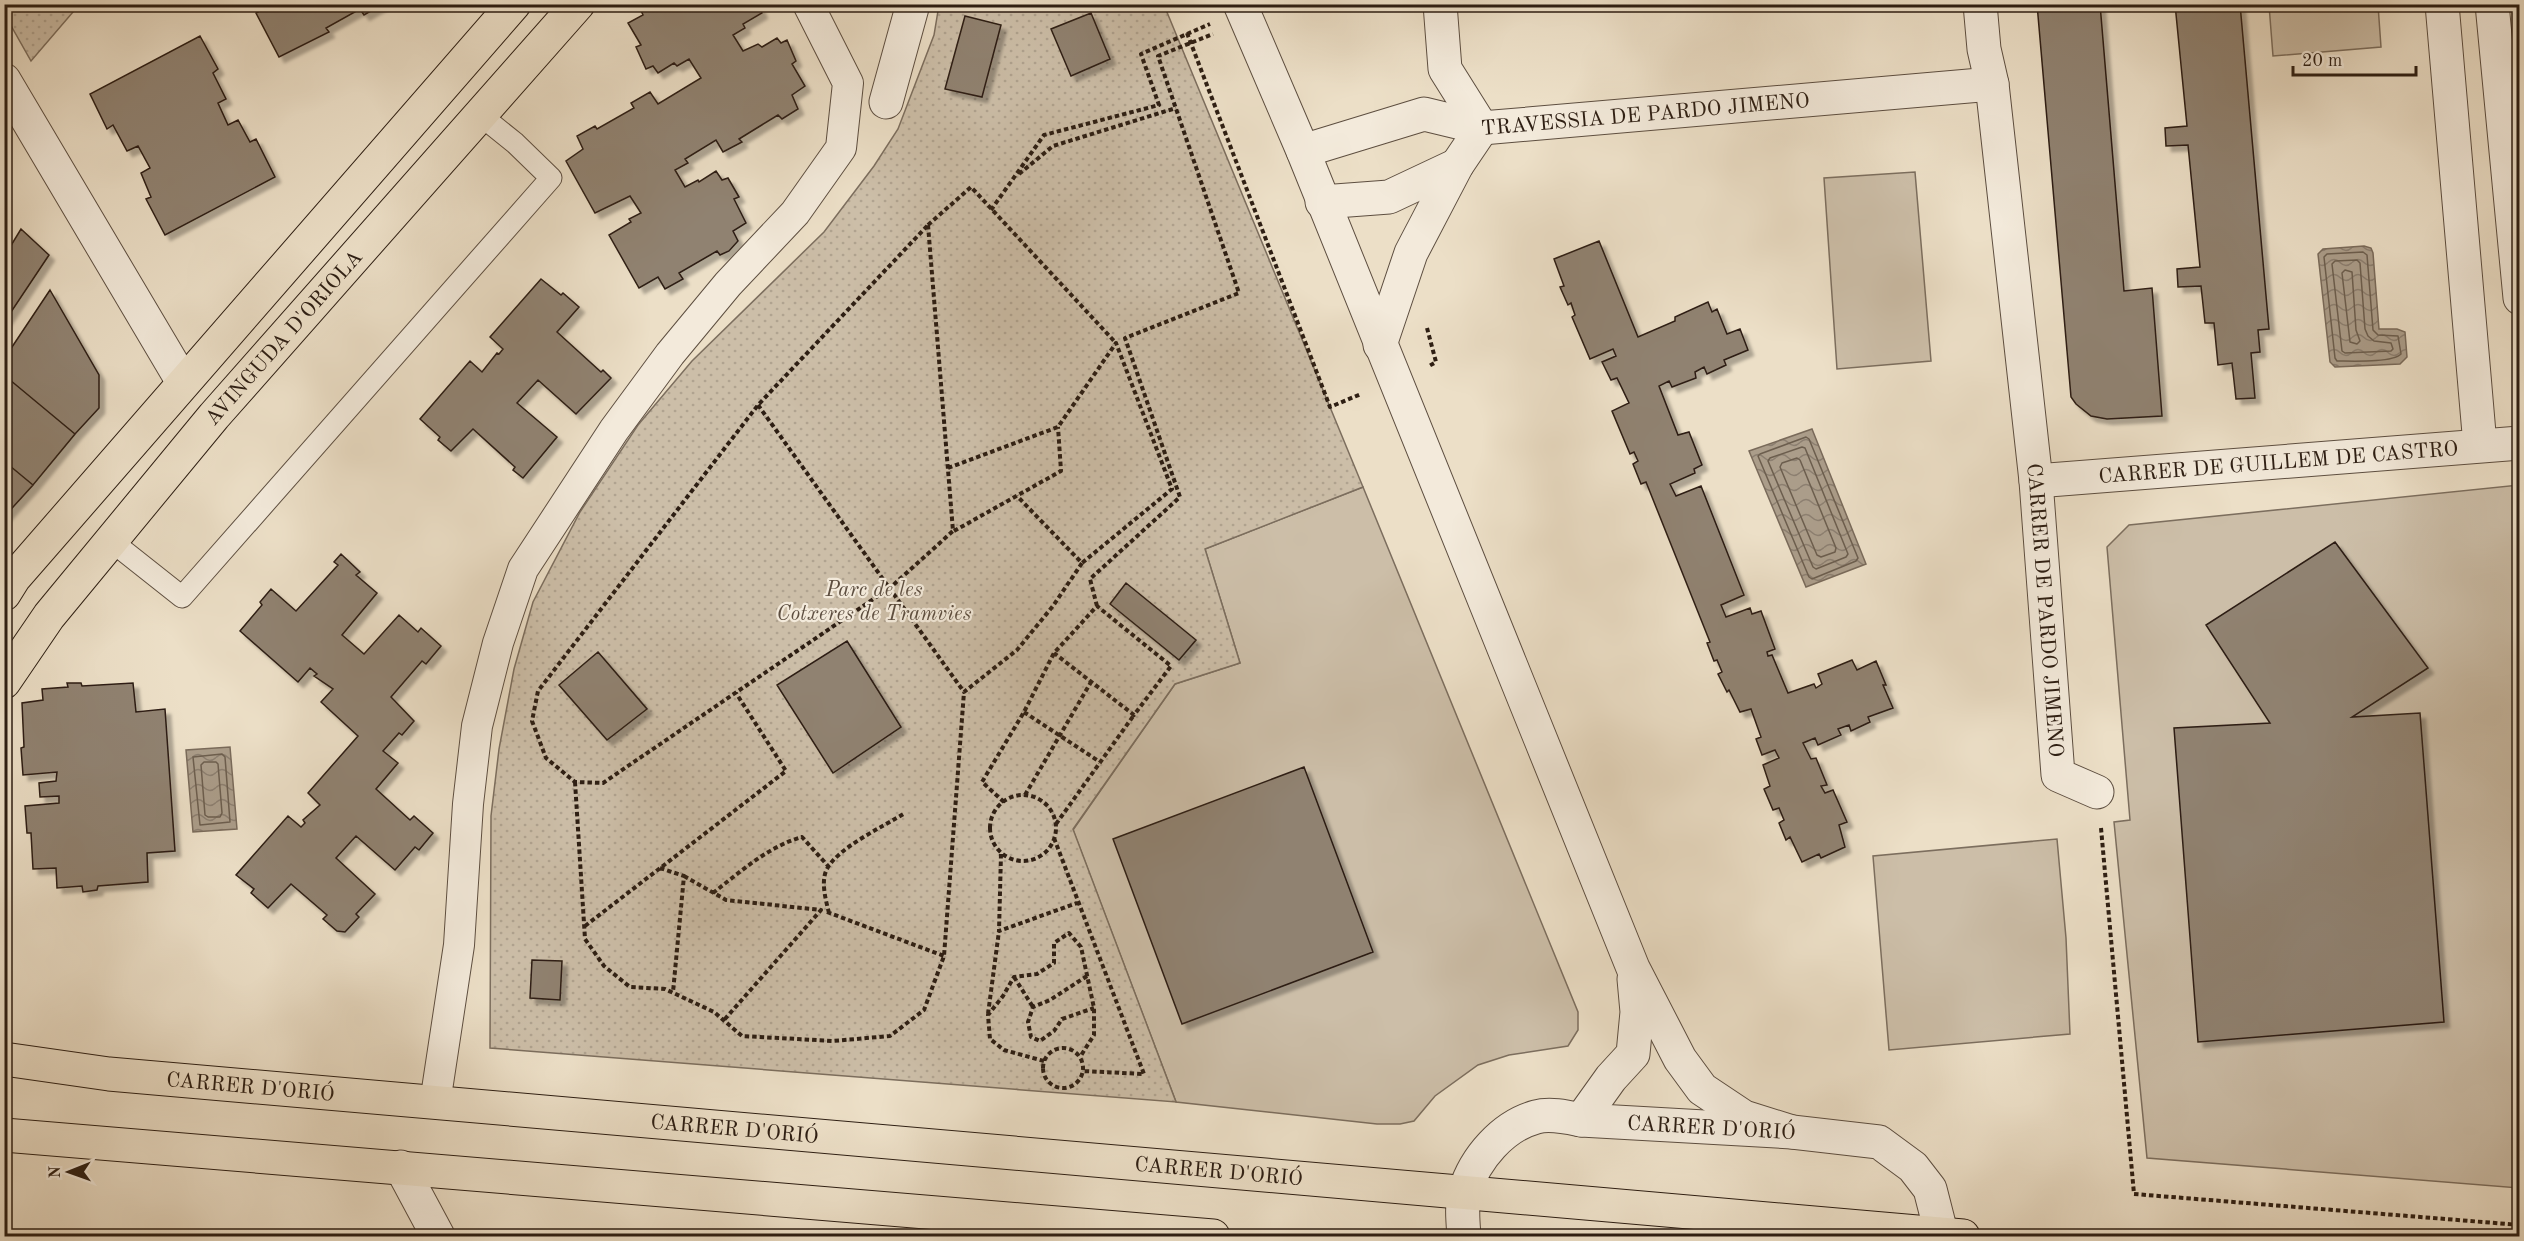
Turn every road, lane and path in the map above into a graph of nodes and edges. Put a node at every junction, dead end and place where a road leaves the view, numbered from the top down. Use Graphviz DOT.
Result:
graph roads {
  1 [pos="514,4"];
  2 [pos="578,4"];
  3 [pos="808,4"];
  4 [pos="913,4"];
  5 [pos="1440,4"];
  6 [pos="1980,4"];
  7 [pos="2442,4"];
  8 [pos="2492,4"];
  9 [pos="1243,10"];
  10 [pos="1445,69"];
  11 [pos="4,80"];
  12 [pos="1992,84"];
  13 [pos="886,102"];
  14 [pos="1176,108"];
  15 [pos="479,114"];
  16 [pos="1424,114"];
  17 [pos="1482,128"];
  18 [pos="1303,151"];
  19 [pos="1457,165"];
  20 [pos="1014,178"];
  21 [pos="1322,202"];
  22 [pos="991,210"];
  23 [pos="928,225"];
  24 [pos="2520,298"];
  25 [pos="1116,344"];
  26 [pos="1380,345"];
  27 [pos="183,382"];
  28 [pos="758,405"];
  29 [pos="1058,427"];
  30 [pos="2520,443"];
  31 [pos="2480,445"];
  32 [pos="948,468"];
  33 [pos="2036,481"];
  34 [pos="1017,496"];
  35 [pos="954,531"];
  36 [pos="110,540"];
  37 [pos="1082,563"];
  38 [pos="891,587"];
  39 [pos="4,594"];
  40 [pos="1097,606"];
  41 [pos="1054,653"];
  42 [pos="4,682"];
  43 [pos="1091,682"];
  44 [pos="964,692"];
  45 [pos="736,693"];
  46 [pos="1024,712"];
  47 [pos="1134,715"];
  48 [pos="1059,736"];
  49 [pos="1100,762"];
  50 [pos="575,782"];
  51 [pos="2097,792"];
  52 [pos="1025,795"];
  53 [pos="1004,802"];
  54 [pos="905,813"];
  55 [pos="1056,825"];
  56 [pos="1054,838"];
  57 [pos="1000,853"];
  58 [pos="829,867"];
  59 [pos="660,868"];
  60 [pos="684,876"];
  61 [pos="712,893"];
  62 [pos="1077,903"];
  63 [pos="822,910"];
  64 [pos="829,913"];
  65 [pos="584,927"];
  66 [pos="999,931"];
  67 [pos="944,956"];
  68 [pos="1633,968"];
  69 [pos="1087,976"];
  70 [pos="1014,977"];
  71 [pos="673,992"];
  72 [pos="1033,1007"];
  73 [pos="1094,1008"];
  74 [pos="988,1014"];
  75 [pos="724,1020"];
  76 [pos="1080,1057"];
  77 [pos="4,1059"];
  78 [pos="1044,1061"];
  79 [pos="1082,1071"];
  80 [pos="435,1103"];
  81 [pos="1581,1120"];
  82 [pos="1792,1132"];
  83 [pos="4,1135"];
  84 [pos="401,1167"];
  85 [pos="1464,1192"];
  86 [pos="2520,1225"];
  87 [pos="438,1236"];
  88 [pos="1213,1236"];
  89 [pos="1464,1236"];
  90 [pos="1949,1236"];
  1 -- 27 [label="main road"];
  2 -- 15 [label="main road, AVINGUDA D'ORIOLA"];
  3 -- 80 [label="street"];
  4 -- 13 [label="street"];
  5 -- 10 [label="street"];
  6 -- 12 [label="street, CARRER DE PARDO JIMENO"];
  7 -- 31 [label="street"];
  8 -- 24 [label="street"];
  9 -- 14 [label="path"];
  9 -- 18 [label="street"];
  9 -- 20 [label="path"];
  10 -- 16 [label="street"];
  10 -- 17 [label="street"];
  11 -- 27 [label="street"];
  12 -- 17 [label="street, TRAVESSIA DE PARDO JIMENO"];
  12 -- 33 [label="street, CARRER DE PARDO JIMENO"];
  14 -- 20 [label="path"];
  14 -- 40 [label="path"];
  15 -- 36 [label="main road, AVINGUDA D'ORIOLA"];
  15 -- 36 [label="lane"];
  16 -- 17 [label="street, TRAVESSIA DE PARDO JIMENO"];
  16 -- 18 [label="street"];
  17 -- 19 [label="street"];
  18 -- 21 [label="street"];
  19 -- 21 [label="street"];
  19 -- 26 [label="street"];
  20 -- 22 [label="path"];
  21 -- 26 [label="street"];
  22 -- 23 [label="path"];
  22 -- 25 [label="path"];
  23 -- 28 [label="path"];
  23 -- 32 [label="path"];
  25 -- 29 [label="path"];
  25 -- 37 [label="path"];
  26 -- 68 [label="street"];
  27 -- 39 [label="main road"];
  28 -- 38 [label="path"];
  28 -- 50 [label="path"];
  29 -- 32 [label="path"];
  29 -- 34 [label="path"];
  30 -- 31 [label="street, CARRER DE GUILLEM DE CASTRO"];
  31 -- 33 [label="street, CARRER DE GUILLEM DE CASTRO"];
  32 -- 35 [label="path"];
  33 -- 51 [label="street, CARRER DE PARDO JIMENO"];
  34 -- 35 [label="path"];
  34 -- 37 [label="path"];
  35 -- 38 [label="path"];
  36 -- 42 [label="main road, AVINGUDA D'ORIOLA"];
  37 -- 44 [label="path"];
  38 -- 44 [label="path"];
  38 -- 45 [label="path"];
  40 -- 41 [label="path"];
  40 -- 47 [label="path"];
  41 -- 43 [label="path"];
  41 -- 46 [label="path"];
  43 -- 47 [label="path"];
  43 -- 48 [label="path"];
  44 -- 67 [label="path"];
  45 -- 50 [label="path"];
  45 -- 59 [label="path"];
  46 -- 48 [label="path"];
  46 -- 53 [label="path"];
  47 -- 49 [label="path"];
  48 -- 49 [label="path"];
  48 -- 52 [label="path"];
  49 -- 55 [label="path"];
  50 -- 65 [label="path"];
  51 -- 86 [label="path"];
  52 -- 53 [label="path"];
  52 -- 55 [label="path"];
  53 -- 57 [label="path"];
  54 -- 58 [label="path"];
  55 -- 56 [label="path"];
  56 -- 57 [label="path"];
  56 -- 62 [label="path"];
  57 -- 66 [label="path"];
  58 -- 61 [label="path"];
  58 -- 64 [label="path"];
  59 -- 60 [label="path"];
  59 -- 65 [label="path"];
  60 -- 61 [label="path"];
  60 -- 71 [label="path"];
  61 -- 63 [label="path"];
  62 -- 66 [label="path"];
  62 -- 79 [label="path"];
  63 -- 64 [label="path"];
  63 -- 75 [label="path"];
  64 -- 67 [label="path"];
  65 -- 71 [label="path"];
  66 -- 74 [label="path"];
  67 -- 75 [label="path"];
  68 -- 81 [label="street"];
  68 -- 82 [label="street"];
  69 -- 70 [label="path"];
  69 -- 72 [label="path"];
  69 -- 73 [label="path"];
  70 -- 72 [label="path"];
  70 -- 74 [label="path"];
  71 -- 75 [label="path"];
  72 -- 73 [label="path"];
  73 -- 76 [label="path"];
  74 -- 78 [label="path"];
  76 -- 78 [label="path"];
  76 -- 79 [label="path"];
  77 -- 80 [label="main road, CARRER D'ORIÓ"];
  78 -- 79 [label="path"];
  80 -- 85 [label="main road, CARRER D'ORIÓ"];
  81 -- 82 [label="street, CARRER D'ORIÓ"];
  81 -- 85 [label="street, CARRER D'ORIÓ"];
  82 -- 90 [label="street, CARRER D'ORIÓ"];
  83 -- 84 [label="main road"];
  84 -- 87 [label="street"];
  84 -- 88 [label="main road"];
  85 -- 89 [label="street, CARRER D'ORIÓ"];
  85 -- 90 [label="main road, CARRER D'ORIÓ"];
}
